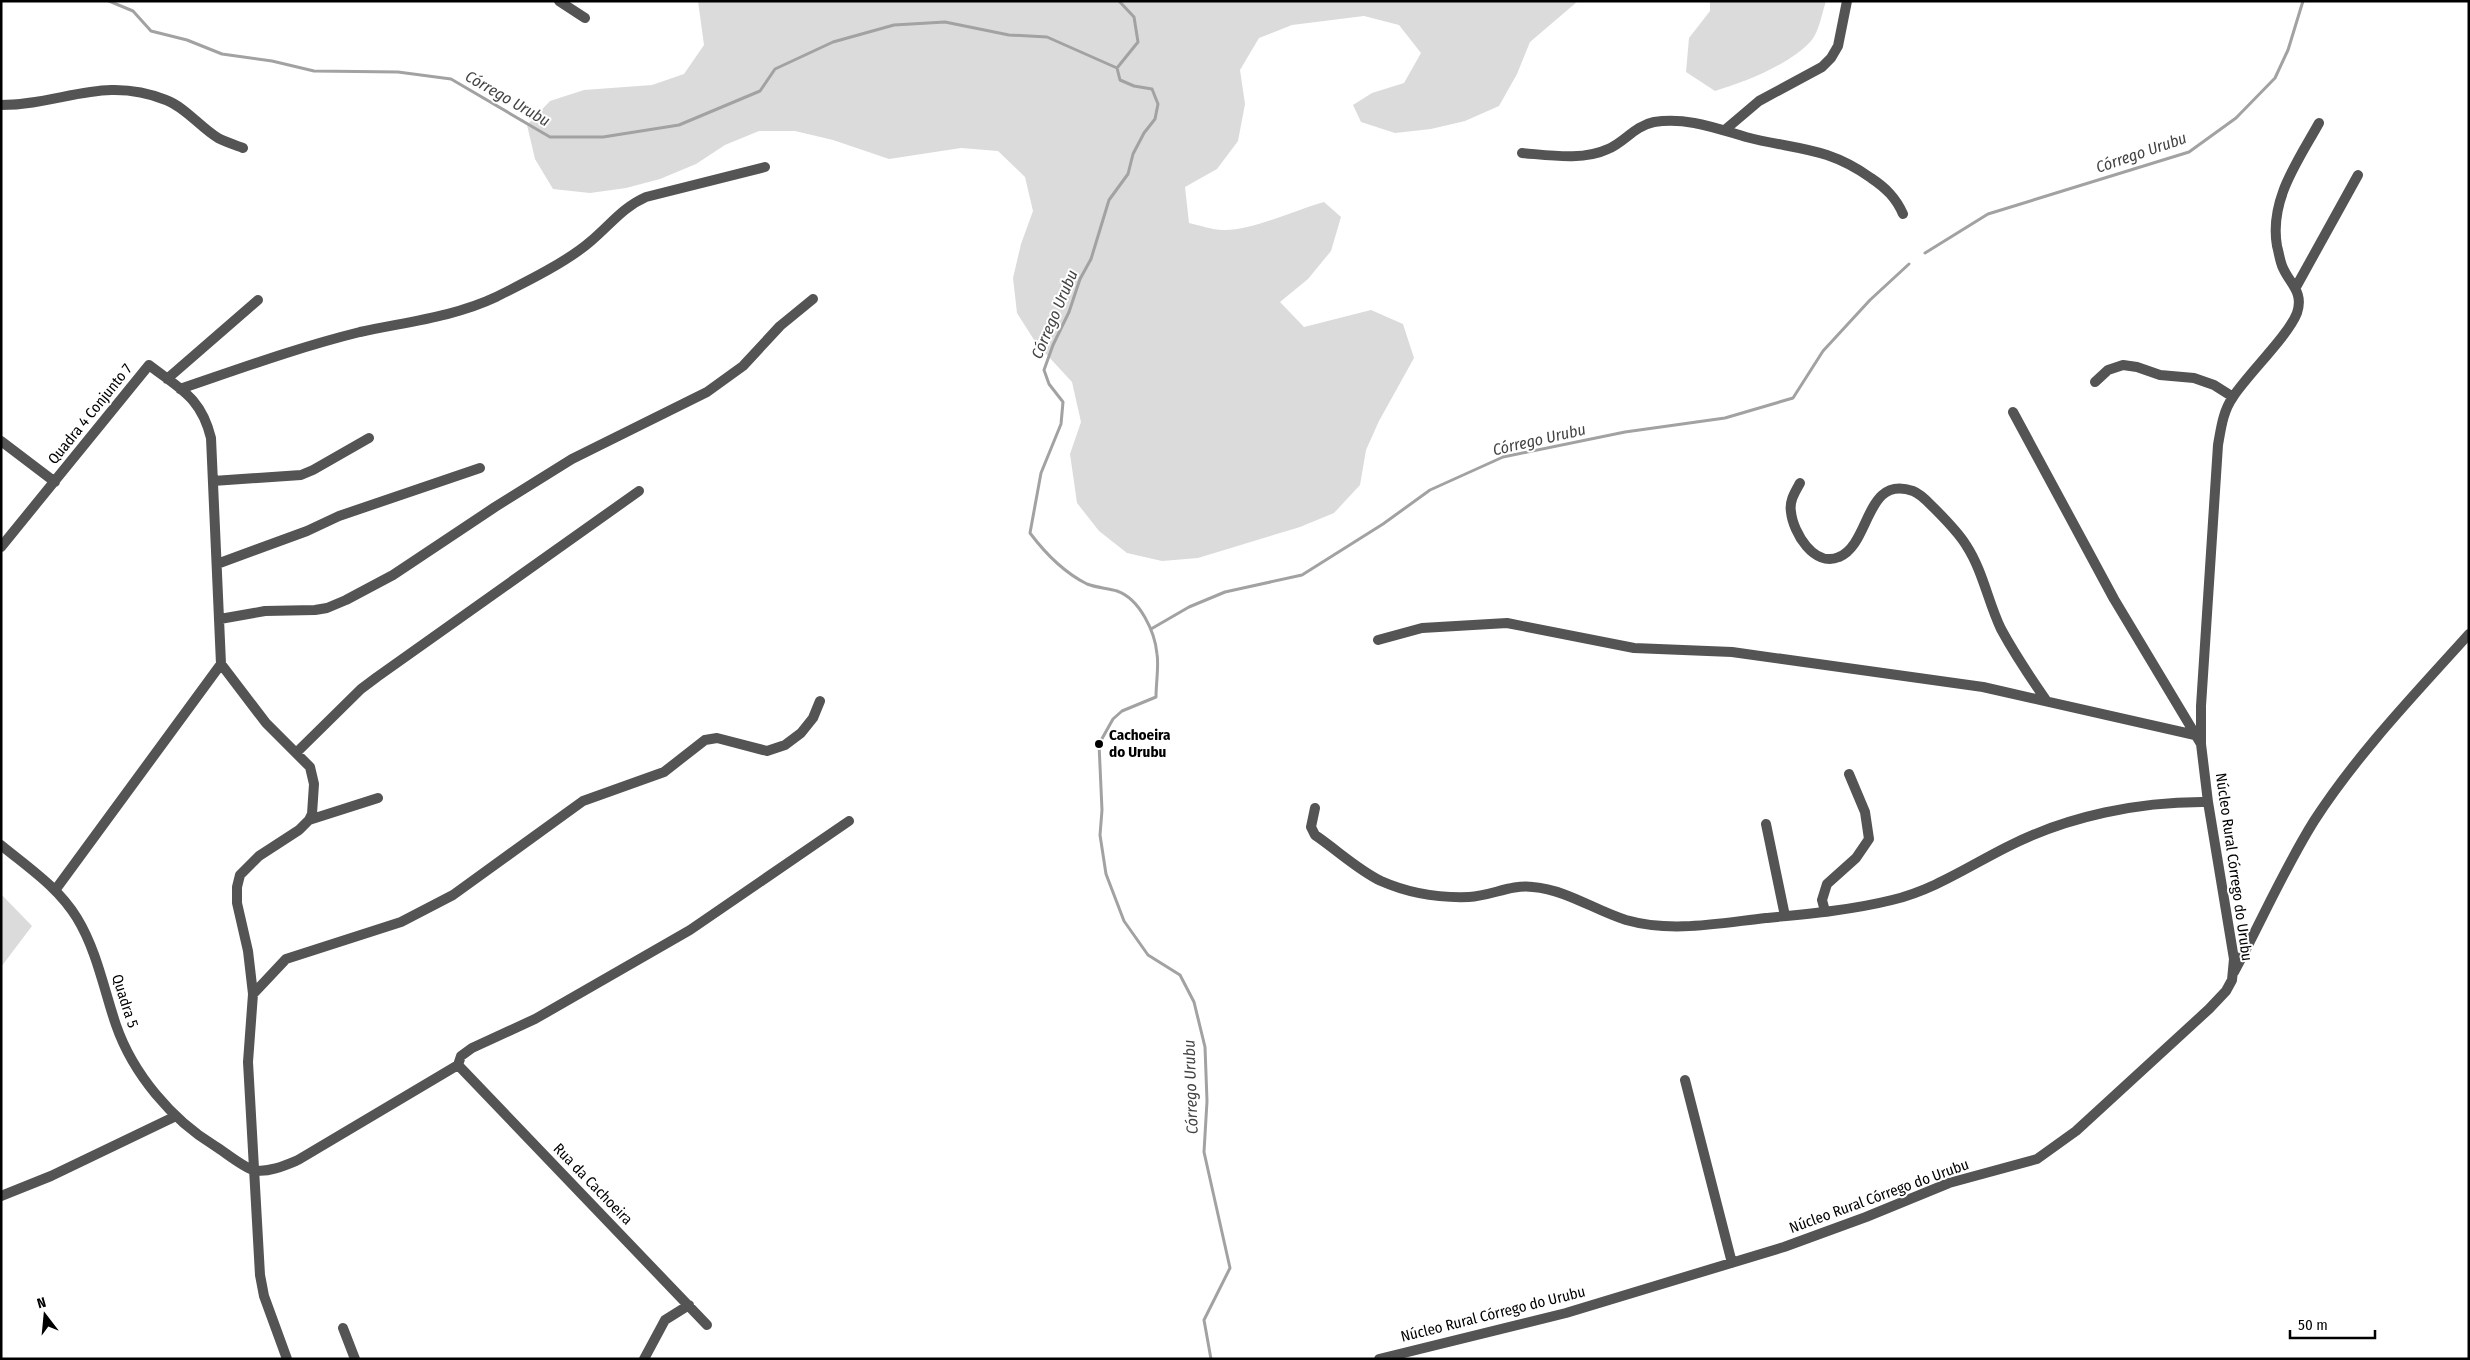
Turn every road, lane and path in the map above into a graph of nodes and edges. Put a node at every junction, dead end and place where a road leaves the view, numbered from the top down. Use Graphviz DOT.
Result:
graph roads {
  1 [pos="559,1"];
  2 [pos="1847,1"];
  3 [pos="585,18"];
  4 [pos="1,105"];
  5 [pos="2320,123"];
  6 [pos="1726,129"];
  7 [pos="243,148"];
  8 [pos="1522,153"];
  9 [pos="765,167"];
  10 [pos="2358,175"];
  11 [pos="1903,214"];
  12 [pos="2296,287"];
  13 [pos="813,299"];
  14 [pos="258,300"];
  15 [pos="167,379"];
  16 [pos="2095,382"];
  17 [pos="180,389"];
  18 [pos="2233,397"];
  19 [pos="2012,412"];
  20 [pos="369,438"];
  21 [pos="1,441"];
  22 [pos="480,468"];
  23 [pos="213,481"];
  24 [pos="55,482"];
  25 [pos="1800,484"];
  26 [pos="639,491"];
  27 [pos="1,547"];
  28 [pos="218,564"];
  29 [pos="220,619"];
  30 [pos="2469,634"];
  31 [pos="1378,640"];
  32 [pos="221,664"];
  33 [pos="2046,700"];
  34 [pos="820,701"];
  35 [pos="2198,740"];
  36 [pos="296,752"];
  37 [pos="1849,774"];
  38 [pos="378,798"];
  39 [pos="2208,802"];
  40 [pos="1315,808"];
  41 [pos="309,820"];
  42 [pos="849,822"];
  43 [pos="1766,824"];
  44 [pos="1,845"];
  45 [pos="56,889"];
  46 [pos="1824,911"];
  47 [pos="1785,916"];
  48 [pos="2234,974"];
  49 [pos="252,994"];
  50 [pos="458,1065"];
  51 [pos="1685,1080"];
  52 [pos="176,1116"];
  53 [pos="254,1170"];
  54 [pos="1,1196"];
  55 [pos="1732,1263"];
  56 [pos="689,1305"];
  57 [pos="708,1325"];
  58 [pos="343,1328"];
  59 [pos="287,1359"];
  60 [pos="355,1359"];
  61 [pos="644,1359"];
  62 [pos="1379,1359"];
  1 -- 3 [label="street"];
  2 -- 6 [label="street"];
  4 -- 7 [label="street"];
  5 -- 12 [label="street"];
  6 -- 8 [label="street"];
  6 -- 11 [label="street"];
  9 -- 17 [label="street"];
  10 -- 12 [label="street"];
  12 -- 18 [label="street, Núcleo Rural Córrego do Urubu"];
  13 -- 29 [label="street"];
  14 -- 15 [label="street"];
  15 -- 17 [label="street"];
  15 -- 24 [label="street, Quadra 4 Conjunto 7"];
  16 -- 18 [label="street"];
  17 -- 23 [label="street"];
  18 -- 35 [label="street, Núcleo Rural Córrego do Urubu"];
  19 -- 35 [label="street"];
  20 -- 23 [label="street"];
  21 -- 24 [label="street"];
  22 -- 28 [label="street"];
  23 -- 28 [label="street"];
  24 -- 27 [label="street, Quadra 4 Conjunto 7"];
  25 -- 33 [label="street"];
  26 -- 36 [label="street"];
  28 -- 29 [label="street"];
  29 -- 32 [label="street"];
  30 -- 48 [label="street"];
  31 -- 33 [label="street"];
  32 -- 36 [label="street"];
  32 -- 45 [label="street"];
  33 -- 35 [label="street"];
  34 -- 49 [label="street"];
  35 -- 39 [label="street, Núcleo Rural Córrego do Urubu"];
  36 -- 41 [label="street"];
  37 -- 46 [label="street"];
  38 -- 41 [label="street"];
  39 -- 46 [label="street"];
  39 -- 48 [label="street, Núcleo Rural Córrego do Urubu"];
  40 -- 47 [label="street"];
  41 -- 49 [label="street"];
  42 -- 50 [label="street"];
  43 -- 47 [label="street"];
  44 -- 45 [label="street, Quadra 5"];
  45 -- 52 [label="street, Quadra 5"];
  46 -- 47 [label="street"];
  48 -- 55 [label="street, Núcleo Rural Córrego do Urubu"];
  49 -- 53 [label="street"];
  50 -- 53 [label="street"];
  50 -- 56 [label="street, Rua da Cachoeira"];
  51 -- 55 [label="street"];
  52 -- 53 [label="street, Quadra 5"];
  52 -- 54 [label="street"];
  53 -- 59 [label="street"];
  55 -- 62 [label="street, Núcleo Rural Córrego do Urubu"];
  56 -- 57 [label="street, Rua da Cachoeira"];
  56 -- 61 [label="street"];
  58 -- 60 [label="street"];
}
